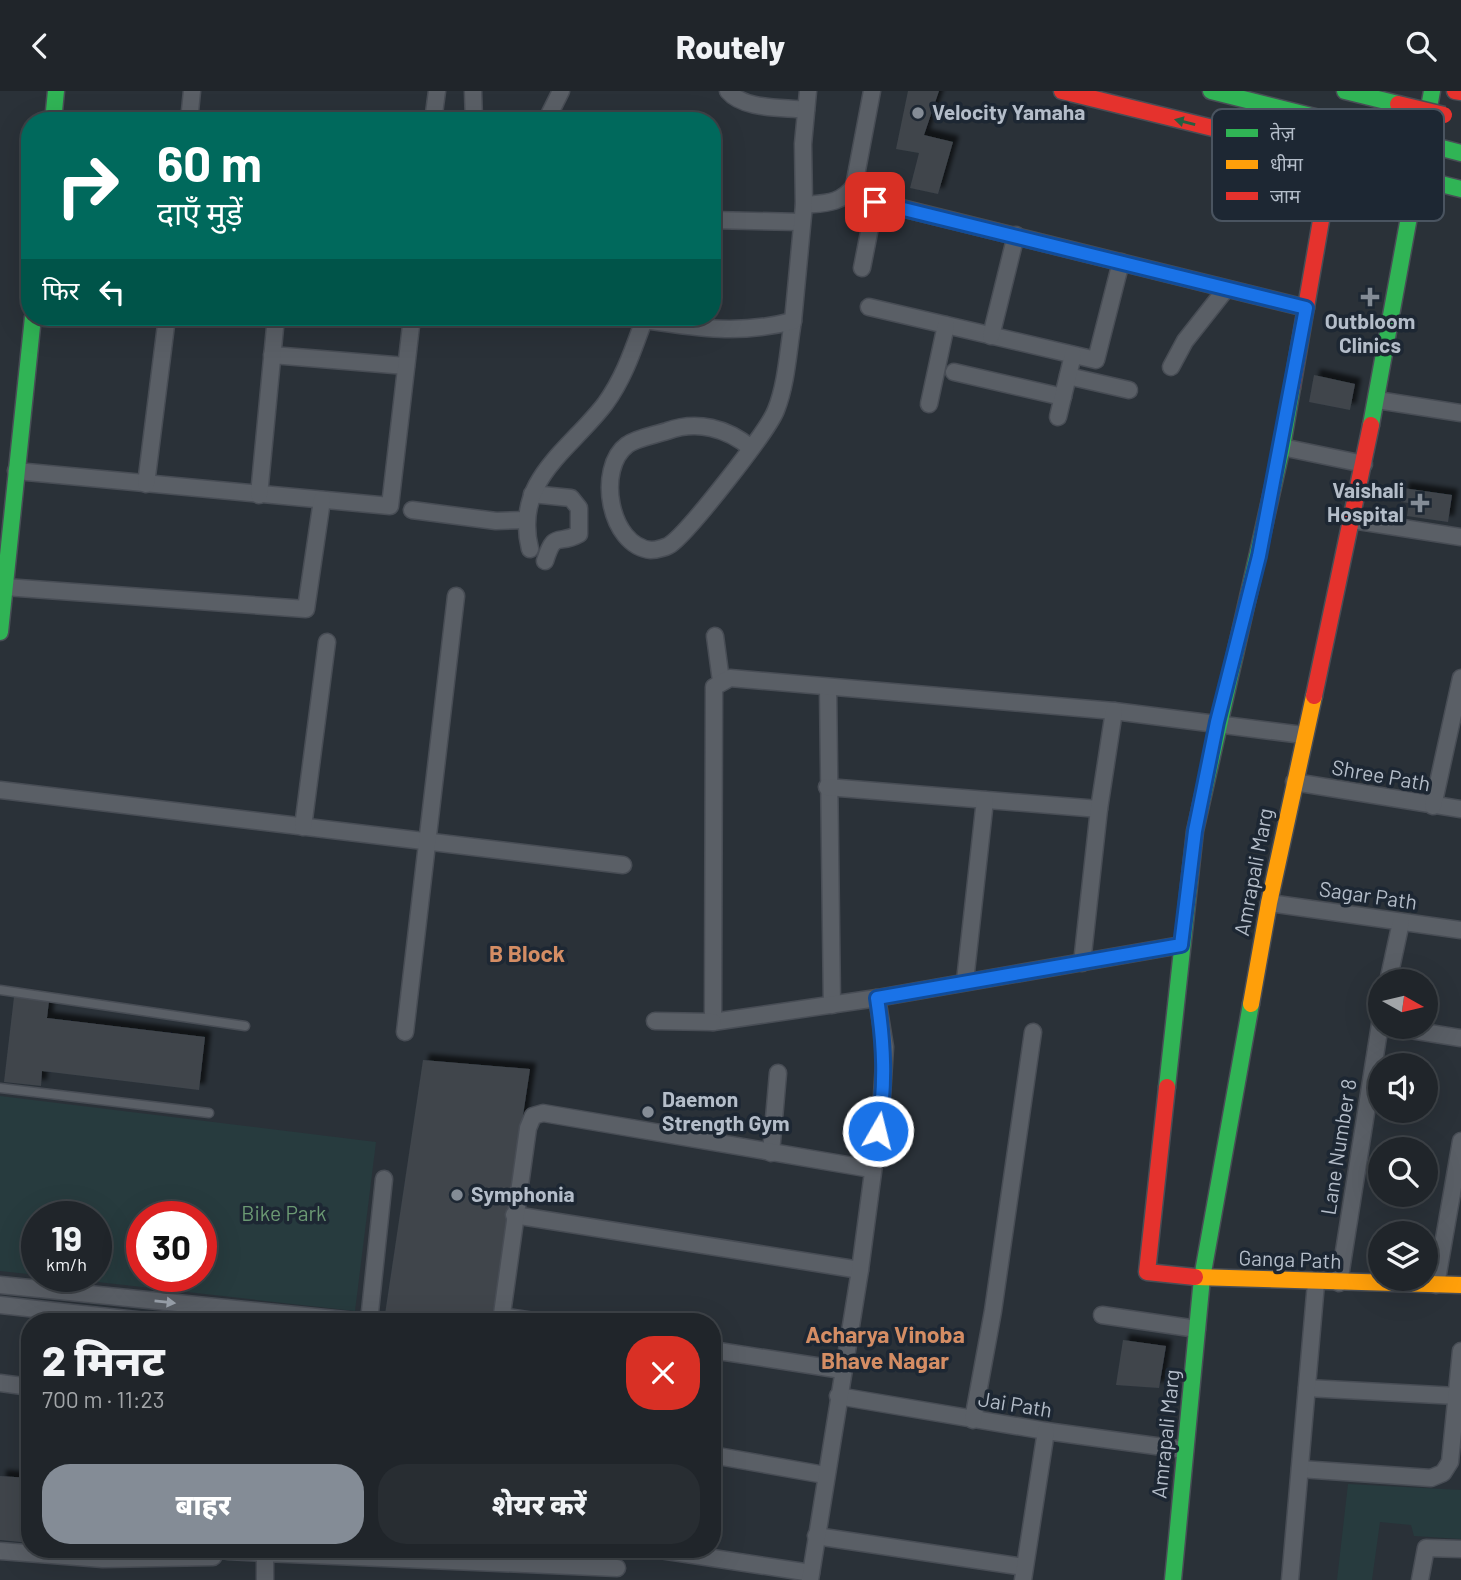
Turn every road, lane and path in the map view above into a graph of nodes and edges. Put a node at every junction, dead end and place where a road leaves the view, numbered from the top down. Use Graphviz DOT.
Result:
graph roads {
  1 [pos="56,91"];
  2 [pos="186,91"];
  3 [pos="192,91"];
  4 [pos="437,91"];
  5 [pos="473,91"];
  6 [pos="561,91"];
  7 [pos="728,91"];
  8 [pos="808,91"];
  9 [pos="872,91"];
  10 [pos="1062,91"];
  11 [pos="1211,91"];
  12 [pos="1345,91"];
  13 [pos="1432,91"];
  14 [pos="1455,91"];
  15 [pos="1461,92"];
  16 [pos="1283,109"];
  17 [pos="1419,109"];
  18 [pos="1429,109"];
  19 [pos="806,110"];
  20 [pos="54,112"];
  21 [pos="190,112"];
  22 [pos="434,112"];
  23 [pos="474,112"];
  24 [pos="550,112"];
  25 [pos="1212,128"];
  26 [pos="1444,149"];
  27 [pos="1461,153"];
  28 [pos="804,205"];
  29 [pos="721,220"];
  30 [pos="1321,221"];
  31 [pos="1410,221"];
  32 [pos="801,222"];
  33 [pos="1016,236"];
  34 [pos="1121,262"];
  35 [pos="862,268"];
  36 [pos="1226,289"];
  37 [pos="869,307"];
  38 [pos="1306,308"];
  39 [pos="793,321"];
  40 [pos="946,325"];
  41 [pos="32,326"];
  42 [pos="166,326"];
  43 [pos="275,326"];
  44 [pos="411,326"];
  45 [pos="636,326"];
  46 [pos="696,326"];
  47 [pos="990,336"];
  48 [pos="272,355"];
  49 [pos="1073,355"];
  50 [pos="406,366"];
  51 [pos="1171,367"];
  52 [pos="954,372"];
  53 [pos="1068,376"];
  54 [pos="1129,390"];
  55 [pos="1063,397"];
  56 [pos="1377,400"];
  57 [pos="929,404"];
  58 [pos="1461,413"];
  59 [pos="1058,417"];
  60 [pos="1282,447"];
  61 [pos="751,448"];
  62 [pos="1364,464"];
  63 [pos="16,471"];
  64 [pos="146,484"];
  65 [pos="533,494"];
  66 [pos="260,495"];
  67 [pos="322,500"];
  68 [pos="412,510"];
  69 [pos="526,520"];
  70 [pos="1352,520"];
  71 [pos="1461,537"];
  72 [pos="530,549"];
  73 [pos="4,552"];
  74 [pos="545,561"];
  75 [pos="5,587"];
  76 [pos="456,596"];
  77 [pos="0,632"];
  78 [pos="715,636"];
  79 [pos="327,642"];
  80 [pos="1461,679"];
  81 [pos="722,681"];
  82 [pos="828,687"];
  83 [pos="1114,711"];
  84 [pos="1217,722"];
  85 [pos="1303,735"];
  86 [pos="1294,782"];
  87 [pos="827,787"];
  88 [pos="0,790"];
  89 [pos="985,800"];
  90 [pos="1433,806"];
  91 [pos="1099,809"];
  92 [pos="1461,809"];
  93 [pos="303,827"];
  94 [pos="426,842"];
  95 [pos="623,865"];
  96 [pos="1269,903"];
  97 [pos="1401,922"];
  98 [pos="1461,930"];
  99 [pos="1181,945"];
  100 [pos="1082,963"];
  101 [pos="1391,969"];
  102 [pos="965,981"];
  103 [pos="0,990"];
  104 [pos="877,998"];
  105 [pos="832,1005"];
  106 [pos="655,1021"];
  107 [pos="713,1022"];
  108 [pos="245,1026"];
  109 [pos="405,1032"];
  110 [pos="1033,1032"];
  111 [pos="1438,1034"];
  112 [pos="1461,1038"];
  113 [pos="1380,1039"];
  114 [pos="778,1073"];
  115 [pos="0,1088"];
  116 [pos="209,1113"];
  117 [pos="1461,1141"];
  118 [pos="771,1153"];
  119 [pos="871,1169"];
  120 [pos="384,1179"];
  121 [pos="514,1215"];
  122 [pos="860,1270"];
  123 [pos="1438,1273"];
  124 [pos="1202,1278"];
  125 [pos="1315,1283"];
  126 [pos="1339,1283"];
  127 [pos="1368,1284"];
  128 [pos="0,1285"];
  129 [pos="1438,1285"];
  130 [pos="1461,1285"];
  131 [pos="114,1297"];
  132 [pos="0,1305"];
  133 [pos="63,1313"];
  134 [pos="112,1313"];
  135 [pos="275,1313"];
  136 [pos="370,1313"];
  137 [pos="502,1313"];
  138 [pos="1102,1315"];
  139 [pos="1197,1329"];
  140 [pos="1461,1350"];
  141 [pos="721,1351"];
  142 [pos="842,1370"];
  143 [pos="0,1383"];
  144 [pos="21,1386"];
  145 [pos="1307,1388"];
  146 [pos="1457,1395"];
  147 [pos="838,1396"];
  148 [pos="973,1420"];
  149 [pos="1046,1431"];
  150 [pos="1185,1450"];
  151 [pos="721,1457"];
  152 [pos="1300,1469"];
  153 [pos="825,1475"];
  154 [pos="817,1536"];
  155 [pos="1461,1549"];
  156 [pos="0,1551"];
  157 [pos="21,1553"];
  158 [pos="90,1558"];
  159 [pos="126,1558"];
  160 [pos="265,1558"];
  161 [pos="396,1558"];
  162 [pos="704,1558"];
  163 [pos="528,1563"];
  164 [pos="617,1567"];
  165 [pos="1023,1574"];
  166 [pos="810,1577"];
  167 [pos="265,1580"];
  168 [pos="528,1580"];
  169 [pos="1173,1580"];
  170 [pos="1290,1580"];
  171 [pos="1420,1580"];
  1 -- 20 [label="main road"];
  2 -- 3 [label="street"];
  3 -- 21 [label="street"];
  4 -- 22 [label="street"];
  5 -- 23 [label="street"];
  6 -- 24 [label="street"];
  7 -- 19 [label="street"];
  8 -- 19 [label="street"];
  9 -- 28 [label="street"];
  25 -- 10 [label="main road, one-way"];
  11 -- 16 [label="main road, bridge"];
  12 -- 17 [label="main road, bridge"];
  13 -- 18 [label="main road, Amrapali Marg"];
  14 -- 15 [label="main road"];
  19 -- 28 [label="street"];
  26 -- 27 [label="main road, bridge"];
  28 -- 32 [label="street"];
  29 -- 32 [label="street"];
  30 -- 38 [label="main road"];
  31 -- 56 [label="main road, Amrapali Marg"];
  32 -- 39 [label="street"];
  33 -- 34 [label="street"];
  33 -- 35 [label="street"];
  33 -- 47 [label="street"];
  34 -- 36 [label="street"];
  34 -- 49 [label="street"];
  36 -- 38 [label="street"];
  36 -- 51 [label="street"];
  37 -- 40 [label="street"];
  38 -- 60 [label="main road"];
  39 -- 46 [label="street"];
  39 -- 61 [label="street"];
  40 -- 47 [label="street"];
  40 -- 57 [label="street"];
  41 -- 63 [label="main road"];
  42 -- 64 [label="street"];
  43 -- 48 [label="street"];
  44 -- 50 [label="street"];
  45 -- 65 [label="street"];
  47 -- 49 [label="street"];
  48 -- 50 [label="street"];
  48 -- 66 [label="street"];
  49 -- 53 [label="street"];
  50 -- 67 [label="street"];
  52 -- 55 [label="street"];
  53 -- 54 [label="street"];
  53 -- 55 [label="street"];
  55 -- 59 [label="street"];
  56 -- 58 [label="street"];
  56 -- 62 [label="main road, Amrapali Marg"];
  60 -- 62 [label="street"];
  60 -- 84 [label="main road"];
  61 -- 61 [label="street"];
  62 -- 70 [label="main road, Amrapali Marg"];
  63 -- 64 [label="street"];
  63 -- 73 [label="main road"];
  64 -- 66 [label="street"];
  65 -- 69 [label="street"];
  65 -- 74 [label="street"];
  66 -- 67 [label="street"];
  67 -- 75 [label="street"];
  68 -- 69 [label="street"];
  69 -- 72 [label="street"];
  70 -- 71 [label="street"];
  70 -- 85 [label="main road, Amrapali Marg"];
  73 -- 75 [label="main road"];
  75 -- 77 [label="main road"];
  76 -- 94 [label="street"];
  78 -- 81 [label="street"];
  79 -- 93 [label="street"];
  80 -- 90 [label="street"];
  81 -- 82 [label="street"];
  81 -- 107 [label="street"];
  82 -- 83 [label="street"];
  82 -- 87 [label="street"];
  83 -- 84 [label="street"];
  83 -- 91 [label="street"];
  84 -- 85 [label="street"];
  84 -- 99 [label="main road"];
  85 -- 86 [label="main road, Amrapali Marg"];
  86 -- 90 [label="street, Shree Path"];
  86 -- 96 [label="main road, Amrapali Marg"];
  87 -- 89 [label="street"];
  87 -- 105 [label="street"];
  88 -- 93 [label="street"];
  89 -- 91 [label="street"];
  89 -- 102 [label="street"];
  90 -- 92 [label="street, Shree Path"];
  91 -- 100 [label="street"];
  93 -- 94 [label="street"];
  94 -- 95 [label="street"];
  94 -- 109 [label="street"];
  96 -- 97 [label="street, Sagar Path"];
  96 -- 124 [label="main road, Amrapali Marg"];
  97 -- 98 [label="street, Sagar Path"];
  97 -- 101 [label="street"];
  99 -- 100 [label="street"];
  99 -- 124 [label="main road, Ganga Path"];
  100 -- 102 [label="street"];
  102 -- 104 [label="street"];
  103 -- 108 [label="lane"];
  104 -- 105 [label="street"];
  104 -- 119 [label="street"];
  105 -- 107 [label="street"];
  106 -- 107 [label="street"];
  110 -- 148 [label="street"];
  111 -- 112 [label="street"];
  113 -- 126 [label="street, Lane Number 8"];
  114 -- 118 [label="street"];
  115 -- 116 [label="lane"];
  117 -- 123 [label="street"];
  118 -- 119 [label="street"];
  118 -- 121 [label="street"];
  119 -- 122 [label="street"];
  120 -- 136 [label="street"];
  121 -- 122 [label="street"];
  121 -- 137 [label="street"];
  122 -- 142 [label="street"];
  124 -- 125 [label="main road, Ganga Path"];
  124 -- 139 [label="main road, Amrapali Marg"];
  125 -- 126 [label="main road, Ganga Path"];
  125 -- 145 [label="street"];
  126 -- 127 [label="main road, Ganga Path"];
  128 -- 131 [label="street"];
  129 -- 130 [label="main road, Ganga Path"];
  131 -- 134 [label="street"];
  131 -- 135 [label="street, one-way"];
  132 -- 133 [label="street"];
  138 -- 139 [label="street"];
  139 -- 150 [label="main road, Amrapali Marg"];
  140 -- 146 [label="street"];
  141 -- 142 [label="street"];
  142 -- 147 [label="street"];
  143 -- 144 [label="street"];
  145 -- 146 [label="street"];
  145 -- 152 [label="street"];
  146 -- 152 [label="street"];
  147 -- 148 [label="street, Jai Path"];
  147 -- 153 [label="street"];
  148 -- 149 [label="street, Jai Path"];
  149 -- 150 [label="street, Jai Path"];
  149 -- 165 [label="street"];
  150 -- 169 [label="main road, Amrapali Marg"];
  151 -- 153 [label="street"];
  152 -- 170 [label="street"];
  153 -- 154 [label="street"];
  154 -- 165 [label="street"];
  154 -- 166 [label="street"];
  155 -- 171 [label="street"];
  156 -- 157 [label="street"];
  158 -- 159 [label="street"];
  160 -- 167 [label="street"];
  161 -- 163 [label="street"];
  162 -- 166 [label="street"];
  163 -- 164 [label="street"];
  163 -- 168 [label="street"];
}
